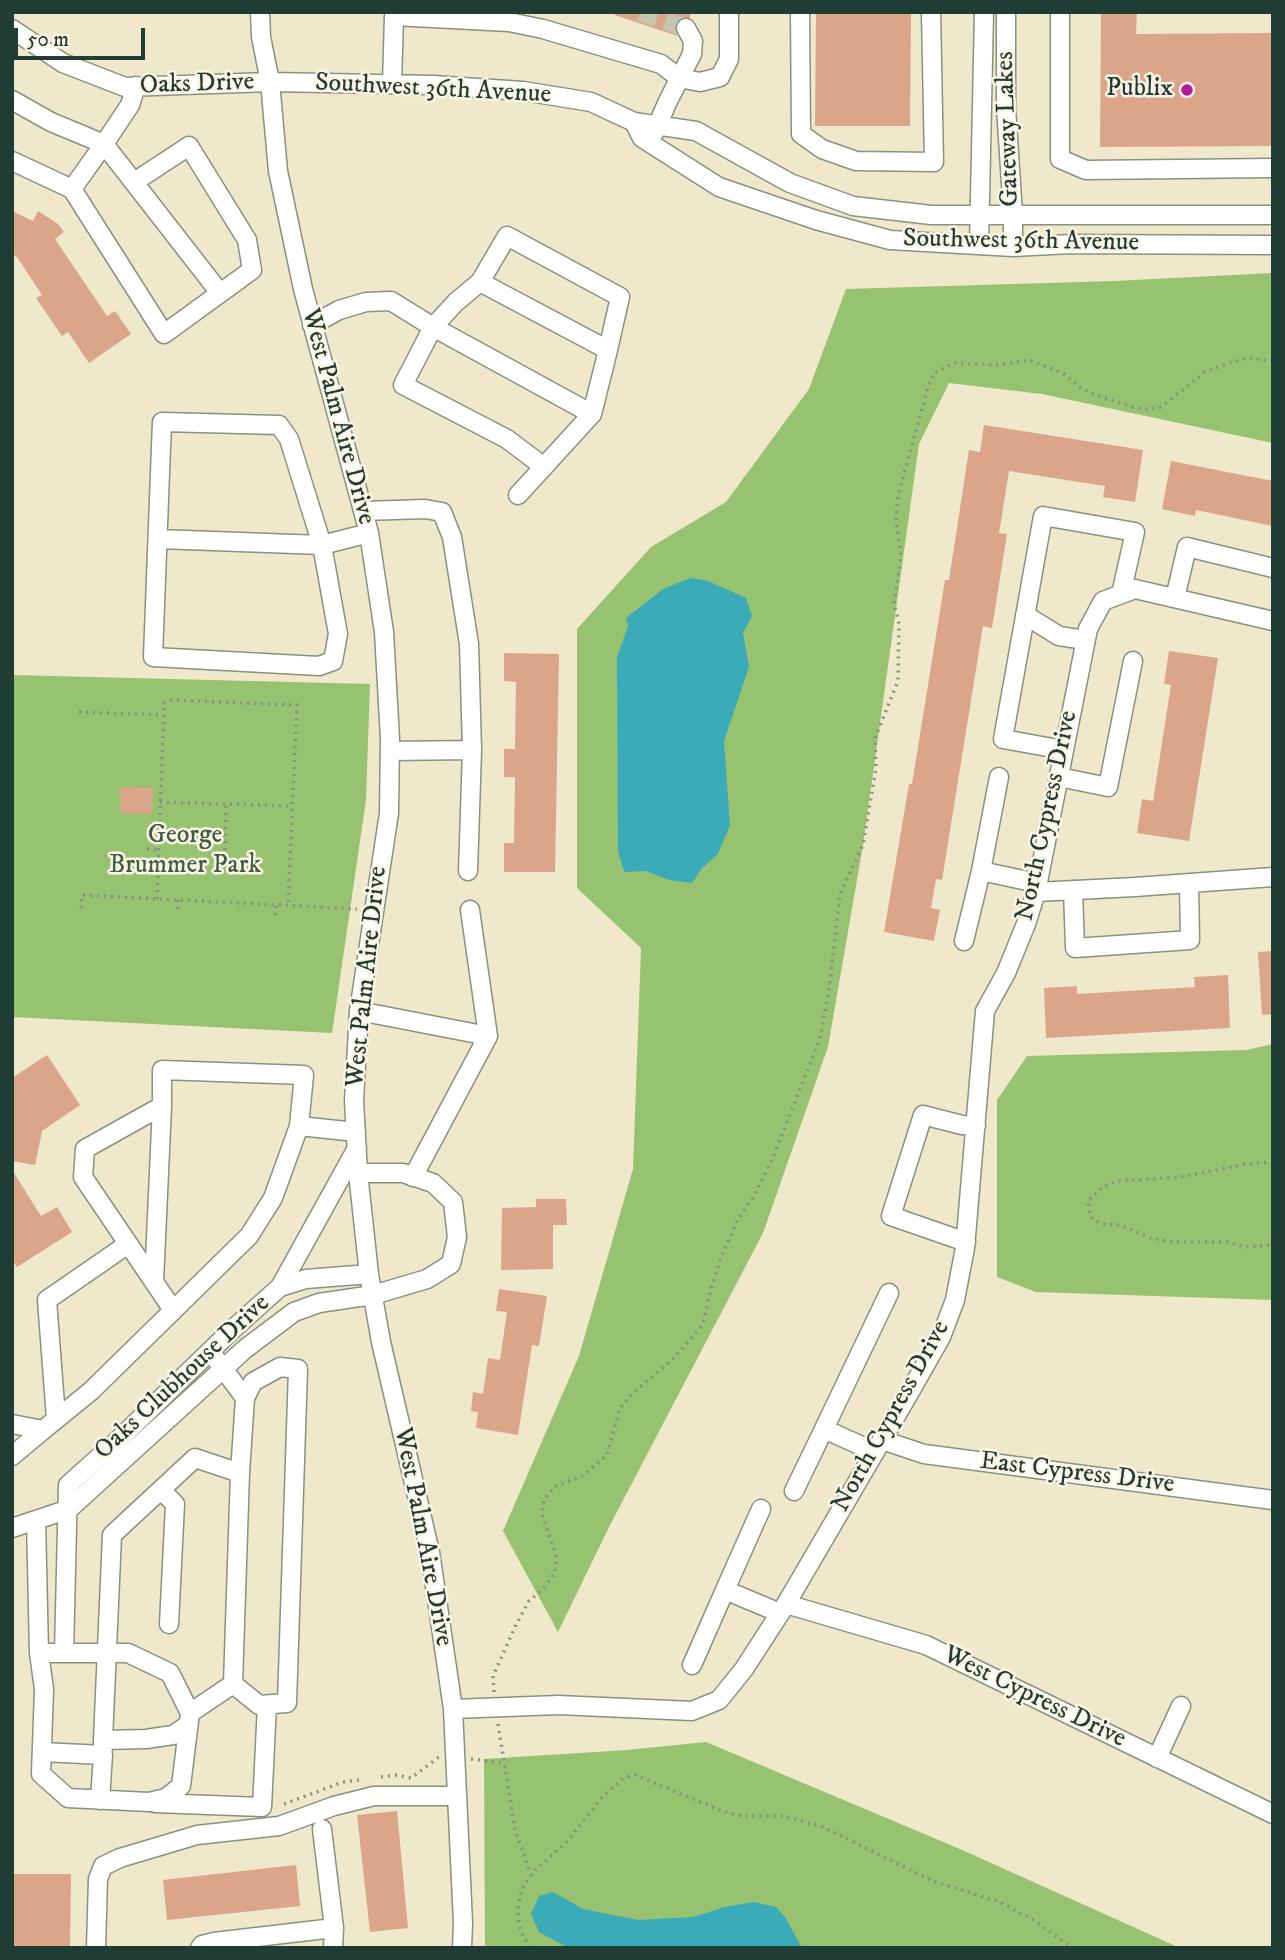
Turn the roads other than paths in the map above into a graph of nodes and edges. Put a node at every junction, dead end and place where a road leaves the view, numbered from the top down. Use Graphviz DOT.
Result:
graph roads {
  1 [pos="260,12"];
  2 [pos="729,12"];
  3 [pos="800,12"];
  4 [pos="931,12"];
  5 [pos="984,12"];
  6 [pos="1006,12"];
  7 [pos="1060,12"];
  8 [pos="394,14"];
  9 [pos="546,20"];
  10 [pos="12,29"];
  11 [pos="686,29"];
  12 [pos="679,78"];
  13 [pos="270,82"];
  14 [pos="392,84"];
  15 [pos="135,86"];
  16 [pos="12,100"];
  17 [pos="634,122"];
  18 [pos="658,125"];
  19 [pos="650,143"];
  20 [pos="104,144"];
  21 [pos="12,162"];
  22 [pos="1273,168"];
  23 [pos="134,182"];
  24 [pos="72,189"];
  25 [pos="979,214"];
  26 [pos="1013,214"];
  27 [pos="1273,215"];
  28 [pos="979,245"];
  29 [pos="1273,245"];
  30 [pos="1013,247"];
  31 [pos="480,282"];
  32 [pos="220,293"];
  33 [pos="313,325"];
  34 [pos="433,327"];
  35 [pos="608,351"];
  36 [pos="592,414"];
  37 [pos="544,467"];
  38 [pos="518,495"];
  39 [pos="363,511"];
  40 [pos="369,533"];
  41 [pos="158,539"];
  42 [pos="322,545"];
  43 [pos="1273,568"];
  44 [pos="1121,594"];
  45 [pos="1175,598"];
  46 [pos="1025,615"];
  47 [pos="1273,621"];
  48 [pos="1085,640"];
  49 [pos="1133,660"];
  50 [pos="472,750"];
  51 [pos="1064,750"];
  52 [pos="390,751"];
  53 [pos="999,777"];
  54 [pos="1059,777"];
  55 [pos="468,871"];
  56 [pos="981,871"];
  57 [pos="1273,877"];
  58 [pos="1189,883"];
  59 [pos="1037,887"];
  60 [pos="1073,890"];
  61 [pos="470,910"];
  62 [pos="964,941"];
  63 [pos="359,1011"];
  64 [pos="488,1036"];
  65 [pos="162,1106"];
  66 [pos="299,1126"];
  67 [pos="975,1126"];
  68 [pos="356,1140"];
  69 [pos="358,1173"];
  70 [pos="413,1177"];
  71 [pos="966,1242"];
  72 [pos="128,1244"];
  73 [pos="369,1274"];
  74 [pos="154,1282"];
  75 [pos="280,1287"];
  76 [pos="889,1293"];
  77 [pos="373,1295"];
  78 [pos="173,1310"];
  79 [pos="210,1352"];
  80 [pos="223,1369"];
  81 [pos="245,1398"];
  82 [pos="12,1424"];
  83 [pos="50,1424"];
  84 [pos="824,1429"];
  85 [pos="878,1446"];
  86 [pos="12,1456"];
  87 [pos="240,1473"];
  88 [pos="160,1490"];
  89 [pos="794,1491"];
  90 [pos="1273,1500"];
  91 [pos="69,1509"];
  92 [pos="761,1509"];
  93 [pos="36,1520"];
  94 [pos="14,1523"];
  95 [pos="725,1590"];
  96 [pos="783,1608"];
  97 [pos="169,1623"];
  98 [pos="38,1653"];
  99 [pos="64,1653"];
  100 [pos="109,1653"];
  101 [pos="692,1665"];
  102 [pos="233,1684"];
  103 [pos="267,1705"];
  104 [pos="1181,1706"];
  105 [pos="453,1709"];
  106 [pos="189,1719"];
  107 [pos="103,1747"];
  108 [pos="42,1752"];
  109 [pos="1157,1758"];
  110 [pos="457,1796"];
  111 [pos="100,1800"];
  112 [pos="149,1802"];
  113 [pos="1273,1814"];
  114 [pos="322,1829"];
  115 [pos="334,1928"];
  116 [pos="96,1948"];
  117 [pos="200,1948"];
  118 [pos="334,1948"];
  119 [pos="462,1948"];
  1 -- 13 [label="street, West Palm Aire Drive"];
  2 -- 12 [label="street"];
  3 -- 4 [label="street"];
  5 -- 25 [label="street, Gateway Lakes"];
  6 -- 26 [label="street, Gateway Lakes"];
  7 -- 22 [label="street"];
  8 -- 9 [label="street"];
  8 -- 14 [label="street"];
  9 -- 12 [label="street"];
  10 -- 15 [label="street, Oaks Drive"];
  11 -- 12 [label="street"];
  12 -- 18 [label="street"];
  13 -- 14 [label="street, Southwest 36th Avenue"];
  13 -- 15 [label="street, Oaks Drive"];
  13 -- 33 [label="street, West Palm Aire Drive"];
  14 -- 17 [label="street, Southwest 36th Avenue"];
  15 -- 20 [label="street"];
  16 -- 20 [label="street"];
  17 -- 18 [label="street, Southwest 36th Avenue"];
  17 -- 19 [label="street, Southwest 36th Avenue"];
  18 -- 19 [label="street"];
  18 -- 25 [label="street, Southwest 36th Avenue"];
  19 -- 28 [label="street, Southwest 36th Avenue"];
  20 -- 23 [label="street"];
  20 -- 24 [label="street"];
  21 -- 24 [label="street"];
  23 -- 32 [label="street"];
  23 -- 32 [label="street"];
  24 -- 32 [label="street"];
  25 -- 26 [label="street, Southwest 36th Avenue"];
  25 -- 28 [label="street, Gateway Lakes"];
  26 -- 27 [label="street, Southwest 36th Avenue"];
  26 -- 30 [label="street, Gateway Lakes"];
  28 -- 30 [label="street, Southwest 36th Avenue"];
  29 -- 30 [label="street, Southwest 36th Avenue"];
  31 -- 34 [label="street"];
  31 -- 35 [label="street"];
  31 -- 35 [label="street"];
  33 -- 34 [label="street"];
  33 -- 39 [label="street, West Palm Aire Drive"];
  34 -- 36 [label="street"];
  34 -- 37 [label="street"];
  35 -- 36 [label="street"];
  36 -- 37 [label="street"];
  37 -- 38 [label="street"];
  39 -- 40 [label="street, West Palm Aire Drive"];
  39 -- 50 [label="street"];
  40 -- 42 [label="street"];
  40 -- 52 [label="street, West Palm Aire Drive"];
  41 -- 42 [label="street"];
  41 -- 42 [label="street"];
  41 -- 42 [label="street"];
  43 -- 45 [label="street"];
  44 -- 45 [label="street"];
  44 -- 46 [label="street"];
  44 -- 48 [label="street, North Cypress Drive"];
  45 -- 47 [label="street"];
  46 -- 48 [label="street"];
  46 -- 51 [label="street"];
  48 -- 51 [label="street, North Cypress Drive"];
  49 -- 54 [label="street"];
  50 -- 52 [label="street"];
  50 -- 55 [label="street"];
  51 -- 54 [label="street, North Cypress Drive"];
  52 -- 63 [label="street, West Palm Aire Drive"];
  53 -- 56 [label="street"];
  54 -- 59 [label="street, North Cypress Drive"];
  56 -- 59 [label="street"];
  56 -- 62 [label="street"];
  57 -- 58 [label="street"];
  58 -- 60 [label="street"];
  58 -- 60 [label="street"];
  59 -- 60 [label="street"];
  59 -- 67 [label="street, North Cypress Drive"];
  61 -- 64 [label="street"];
  63 -- 64 [label="street"];
  63 -- 68 [label="street, West Palm Aire Drive"];
  64 -- 70 [label="street"];
  65 -- 66 [label="street"];
  65 -- 72 [label="street"];
  65 -- 74 [label="street"];
  66 -- 68 [label="street"];
  66 -- 78 [label="street"];
  67 -- 71 [label="street, North Cypress Drive"];
  67 -- 71 [label="street"];
  68 -- 69 [label="street, West Palm Aire Drive"];
  68 -- 75 [label="street"];
  69 -- 70 [label="street"];
  69 -- 73 [label="street, West Palm Aire Drive"];
  70 -- 77 [label="street, Oaks Clubhouse Drive"];
  71 -- 85 [label="street, North Cypress Drive"];
  72 -- 74 [label="street"];
  72 -- 83 [label="street"];
  73 -- 75 [label="street, Oaks Clubhouse Drive"];
  73 -- 77 [label="street, West Palm Aire Drive"];
  74 -- 78 [label="street"];
  75 -- 79 [label="street, Oaks Clubhouse Drive"];
  76 -- 84 [label="street"];
  77 -- 80 [label="street, Oaks Clubhouse Drive"];
  77 -- 105 [label="street, West Palm Aire Drive"];
  78 -- 83 [label="street"];
  79 -- 80 [label="street"];
  79 -- 91 [label="street, Oaks Clubhouse Drive"];
  80 -- 81 [label="street"];
  80 -- 91 [label="street, Oaks Clubhouse Drive"];
  81 -- 87 [label="street"];
  81 -- 103 [label="street"];
  82 -- 83 [label="street"];
  83 -- 86 [label="street"];
  84 -- 85 [label="street, East Cypress Drive"];
  84 -- 89 [label="street"];
  85 -- 90 [label="street, East Cypress Drive"];
  85 -- 96 [label="street, North Cypress Drive"];
  87 -- 88 [label="street"];
  87 -- 102 [label="street"];
  88 -- 97 [label="street"];
  88 -- 100 [label="street"];
  91 -- 93 [label="street, Oaks Clubhouse Drive"];
  91 -- 99 [label="street"];
  92 -- 95 [label="street"];
  93 -- 94 [label="street, Oaks Clubhouse Drive"];
  93 -- 98 [label="street"];
  95 -- 96 [label="street, West Cypress Drive"];
  95 -- 101 [label="street"];
  96 -- 105 [label="street, North Cypress Drive"];
  96 -- 109 [label="street, West Cypress Drive"];
  98 -- 99 [label="street"];
  98 -- 108 [label="street"];
  99 -- 100 [label="street"];
  100 -- 106 [label="street"];
  100 -- 107 [label="street"];
  102 -- 103 [label="street"];
  102 -- 106 [label="street"];
  103 -- 112 [label="street"];
  104 -- 109 [label="street"];
  105 -- 110 [label="street, West Palm Aire Drive"];
  106 -- 107 [label="street"];
  106 -- 112 [label="street"];
  107 -- 108 [label="street"];
  107 -- 111 [label="street"];
  108 -- 111 [label="street"];
  109 -- 113 [label="street, West Cypress Drive"];
  110 -- 116 [label="street"];
  110 -- 119 [label="street, West Palm Aire Drive"];
  111 -- 112 [label="street"];
  114 -- 115 [label="street"];
  115 -- 117 [label="street"];
  115 -- 118 [label="street"];
}
